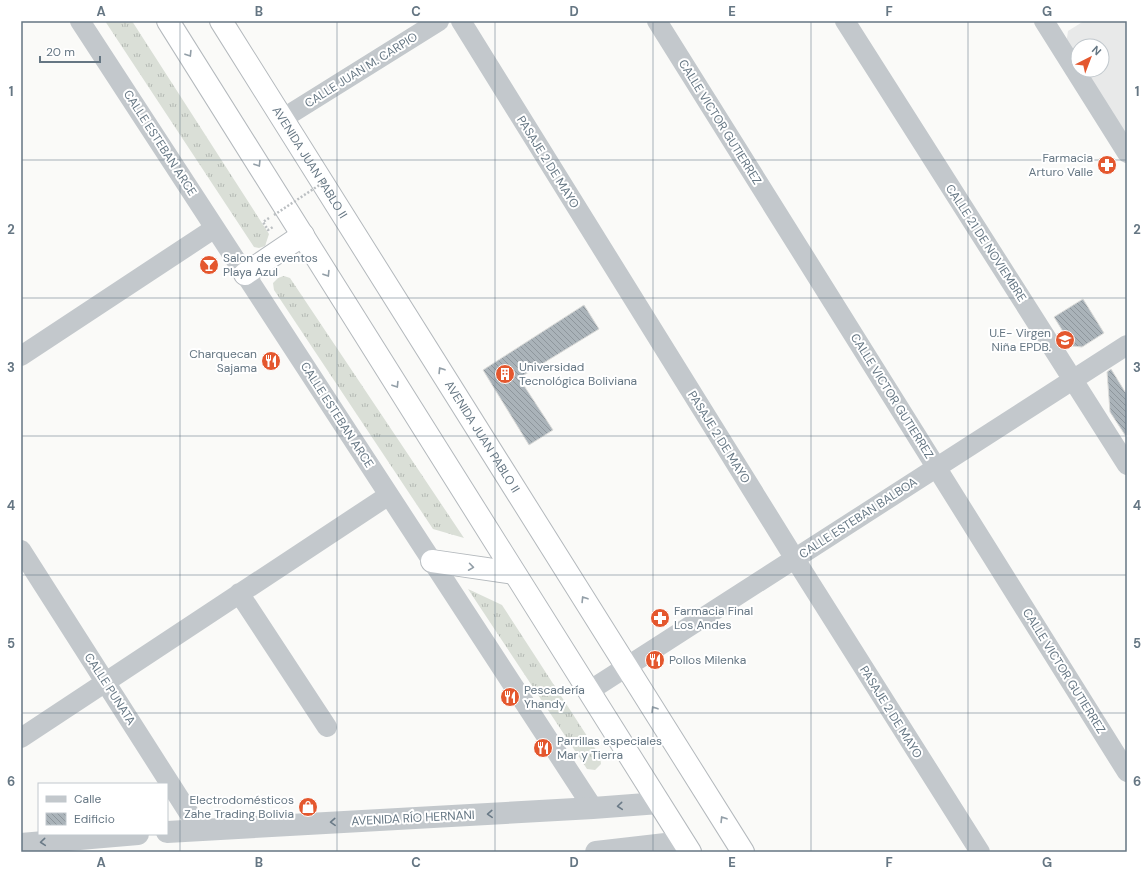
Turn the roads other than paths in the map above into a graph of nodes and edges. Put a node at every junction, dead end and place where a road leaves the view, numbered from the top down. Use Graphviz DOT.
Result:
graph roads {
  1 [pos="80,21"];
  2 [pos="168,21"];
  3 [pos="221,21"];
  4 [pos="439,21"];
  5 [pos="461,21"];
  6 [pos="657,21"];
  7 [pos="845,21"];
  8 [pos="1048,22"];
  9 [pos="282,119"];
  10 [pos="1127,153"];
  11 [pos="216,228"];
  12 [pos="302,235"];
  13 [pos="245,274"];
  14 [pos="1127,345"];
  15 [pos="21,356"];
  16 [pos="1073,380"];
  17 [pos="1127,465"];
  18 [pos="937,468"];
  19 [pos="389,495"];
  20 [pos="21,550"];
  21 [pos="794,559"];
  22 [pos="432,562"];
  23 [pos="514,573"];
  24 [pos="240,593"];
  25 [pos="627,667"];
  26 [pos="106,682"];
  27 [pos="589,691"];
  28 [pos="326,726"];
  29 [pos="21,738"];
  30 [pos="1127,772"];
  31 [pos="659,802"];
  32 [pos="593,808"];
  33 [pos="199,829"];
  34 [pos="168,832"];
  35 [pos="126,835"];
  36 [pos="21,844"];
  37 [pos="687,847"];
  38 [pos="596,852"];
  39 [pos="743,852"];
  40 [pos="980,852"];
  1 -- 11 [label="street, CALLE ESTEBAN ARCE"];
  2 -- 12 [label="highway, one-way"];
  3 -- 9 [label="highway, AVENIDA JUAN PABLO II"];
  4 -- 9 [label="street, CALLE JUAN M. CARPIO"];
  5 -- 21 [label="street, PASAJE 2 DE MAYO"];
  6 -- 18 [label="street, CALLE VICTOR GUTIERREZ"];
  7 -- 16 [label="street, CALLE 21 DE NOVIEMBRE"];
  8 -- 10 [label="street"];
  25 -- 9 [label="highway, AVENIDA JUAN PABLO II, one-way"];
  11 -- 13 [label="street, CALLE ESTEBAN ARCE"];
  11 -- 15 [label="street"];
  12 -- 13 [label="highway"];
  12 -- 23 [label="highway, one-way"];
  13 -- 19 [label="street, CALLE ESTEBAN ARCE"];
  14 -- 16 [label="street, CALLE ESTEBAN BALBOA"];
  16 -- 17 [label="street, CALLE 21 DE NOVIEMBRE"];
  16 -- 18 [label="street, CALLE ESTEBAN BALBOA"];
  18 -- 21 [label="street, CALLE ESTEBAN BALBOA"];
  18 -- 30 [label="street, CALLE VICTOR GUTIERREZ"];
  19 -- 22 [label="street, CALLE ESTEBAN ARCE"];
  19 -- 24 [label="street"];
  20 -- 26 [label="street, CALLE PUNATA"];
  21 -- 25 [label="street, CALLE ESTEBAN BALBOA"];
  21 -- 40 [label="street, PASAJE 2 DE MAYO"];
  22 -- 23 [label="highway, one-way"];
  22 -- 32 [label="street, CALLE ESTEBAN ARCE"];
  23 -- 27 [label="highway"];
  24 -- 26 [label="street"];
  24 -- 28 [label="street"];
  25 -- 27 [label="street, CALLE ESTEBAN BALBOA"];
  39 -- 25 [label="highway, AVENIDA JUAN PABLO II, one-way"];
  26 -- 29 [label="street"];
  26 -- 33 [label="street, CALLE PUNATA"];
  27 -- 31 [label="highway"];
  31 -- 32 [label="street, AVENIDA RÍO HERNANI, one-way"];
  31 -- 37 [label="highway"];
  32 -- 33 [label="street, AVENIDA RÍO HERNANI, one-way"];
  33 -- 34 [label="street, AVENIDA RÍO HERNANI"];
  35 -- 36 [label="street, one-way"];
  37 -- 38 [label="street"];
}
